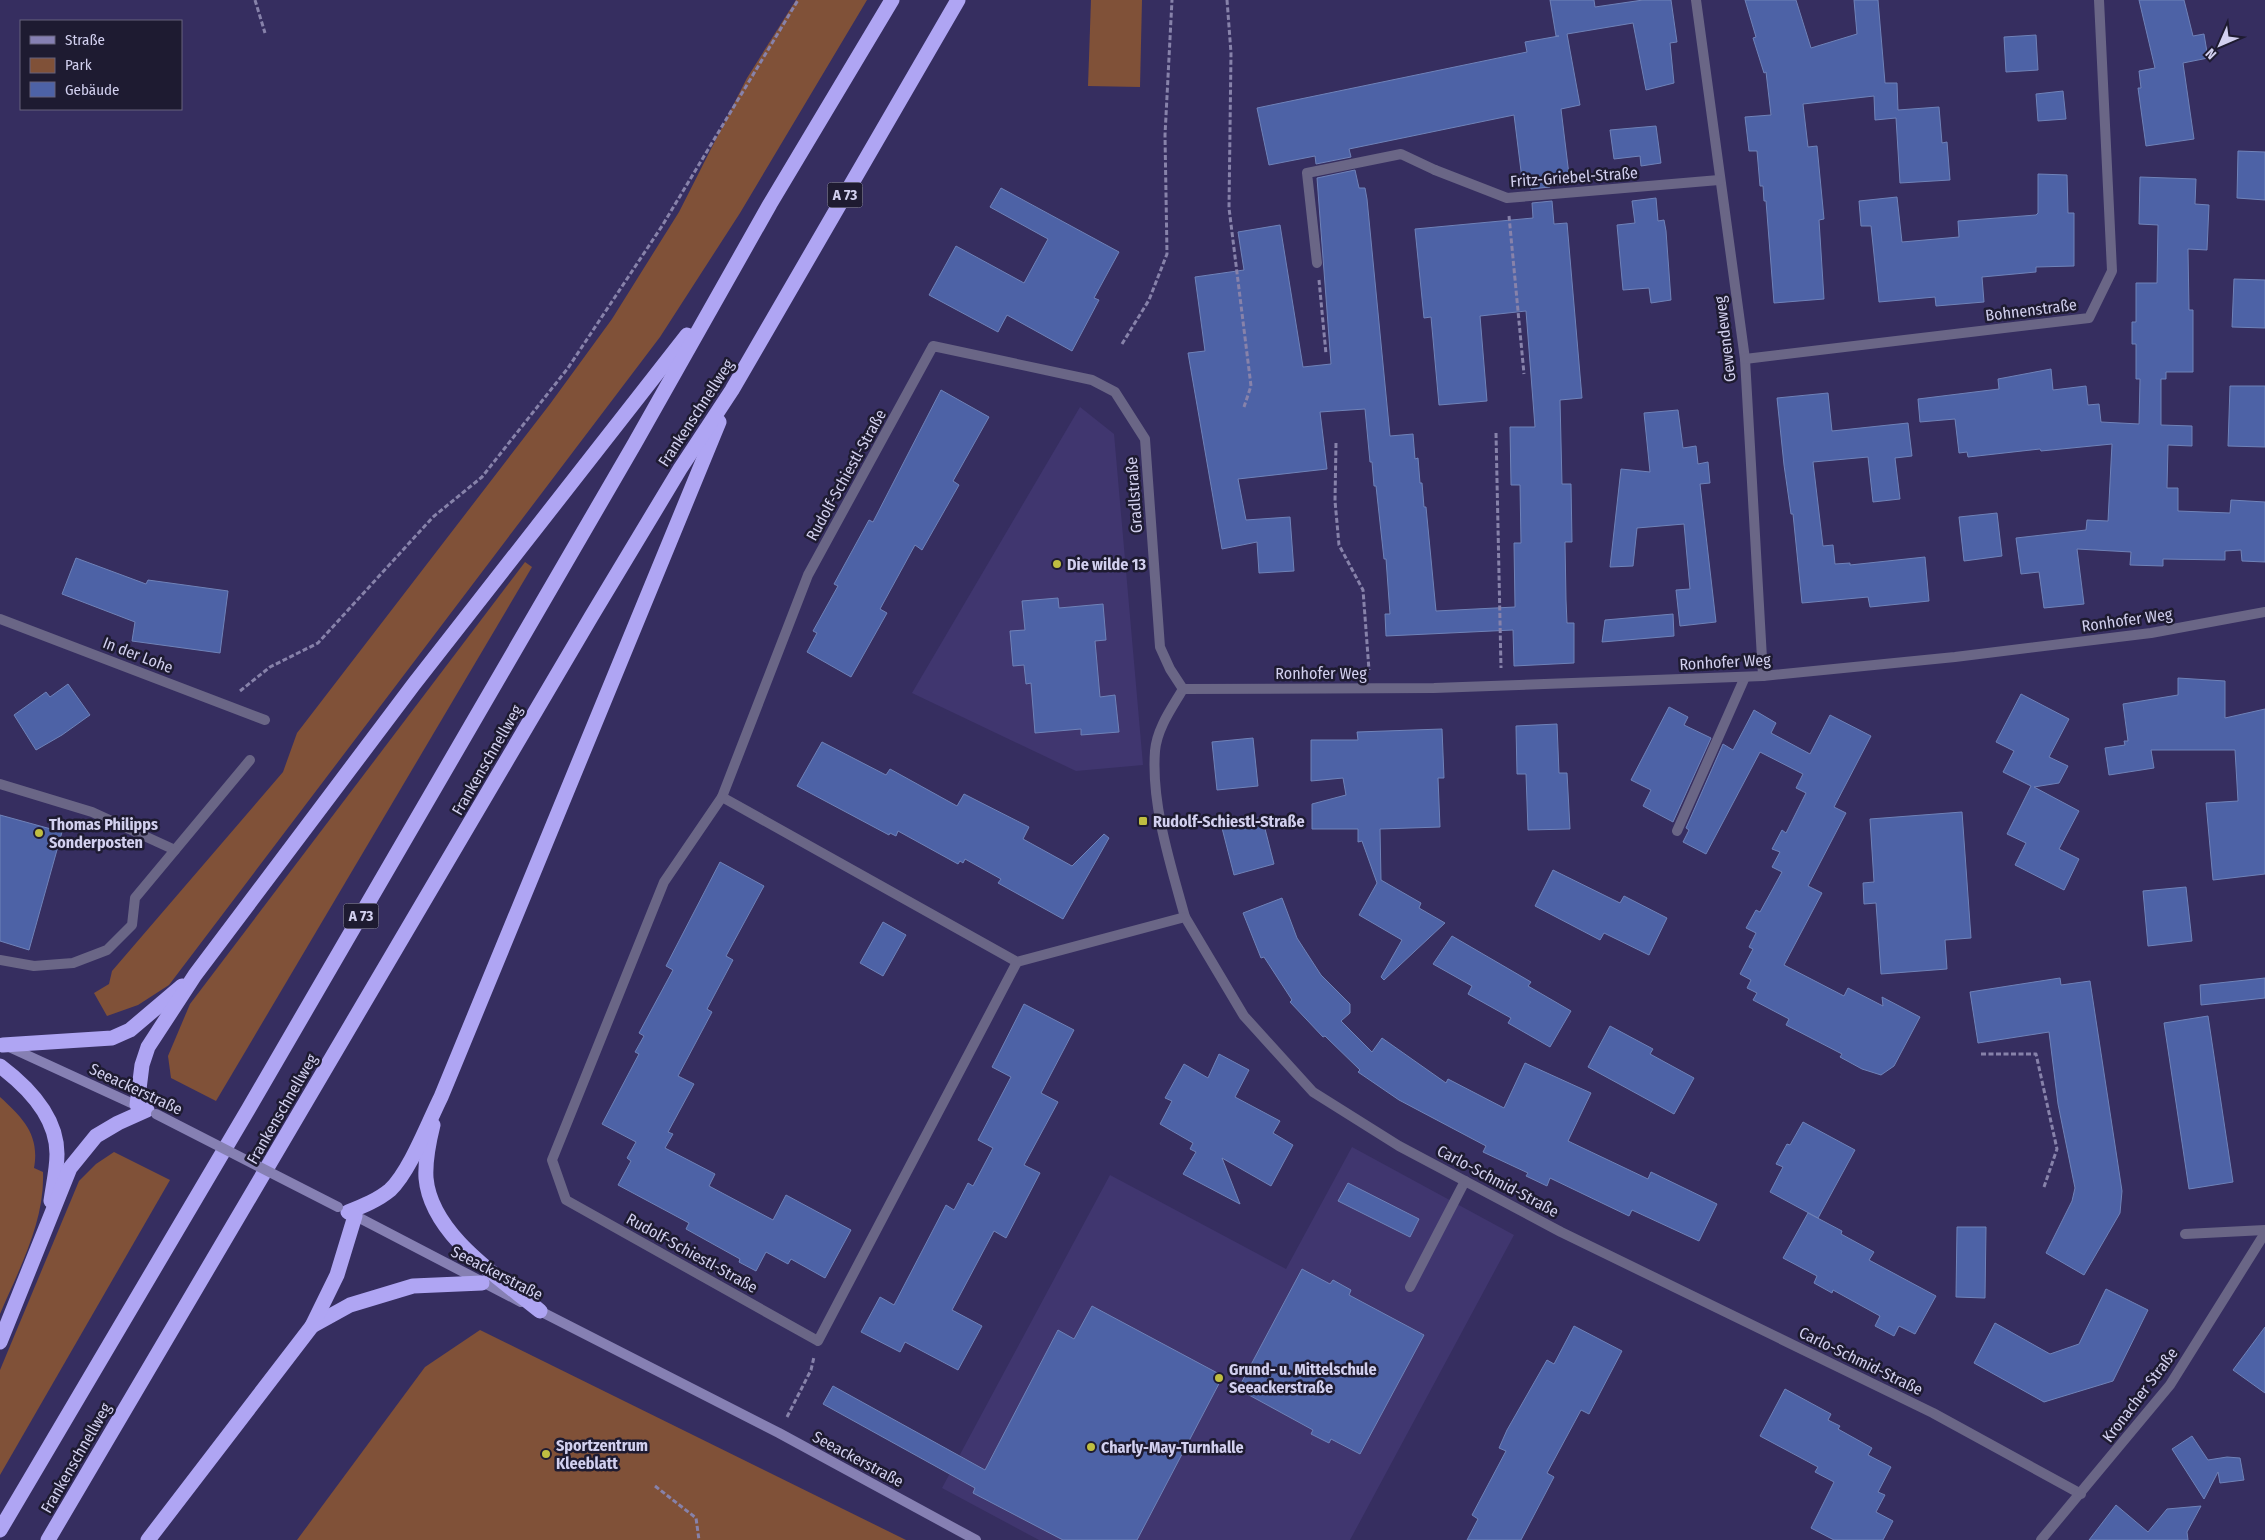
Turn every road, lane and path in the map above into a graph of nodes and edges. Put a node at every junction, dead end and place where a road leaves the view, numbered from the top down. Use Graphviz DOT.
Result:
graph roads {
  1 [pos="255,0"];
  2 [pos="798,0"];
  3 [pos="892,0"];
  4 [pos="958,0"];
  5 [pos="1172,0"];
  6 [pos="1227,0"];
  7 [pos="1696,0"];
  8 [pos="2099,0"];
  9 [pos="265,33"];
  10 [pos="1719,180"];
  11 [pos="1507,198"];
  12 [pos="1317,263"];
  13 [pos="716,298"];
  14 [pos="1122,344"];
  15 [pos="1326,354"];
  16 [pos="1745,359"];
  17 [pos="1524,374"];
  18 [pos="732,390"];
  19 [pos="1115,392"];
  20 [pos="1244,407"];
  21 [pos="1496,433"];
  22 [pos="1336,443"];
  23 [pos="2265,612"];
  24 [pos="0,619"];
  25 [pos="1762,676"];
  26 [pos="1745,677"];
  27 [pos="1501,686"];
  28 [pos="1371,688"];
  29 [pos="1183,689"];
  30 [pos="224,704"];
  31 [pos="265,720"];
  32 [pos="250,760"];
  33 [pos="0,784"];
  34 [pos="722,797"];
  35 [pos="1677,831"];
  36 [pos="175,850"];
  37 [pos="1185,917"];
  38 [pos="0,960"];
  39 [pos="1017,962"];
  40 [pos="195,975"];
  41 [pos="2,1044"];
  42 [pos="1981,1054"];
  43 [pos="0,1066"];
  44 [pos="440,1097"];
  45 [pos="147,1110"];
  46 [pos="1465,1181"];
  47 [pos="2044,1187"];
  48 [pos="347,1212"];
  49 [pos="48,1226"];
  50 [pos="2185,1234"];
  51 [pos="2264,1238"];
  52 [pos="482,1283"];
  53 [pos="1410,1288"];
  54 [pos="540,1311"];
  55 [pos="312,1326"];
  56 [pos="818,1340"];
  57 [pos="0,1342"];
  58 [pos="779,1433"];
  59 [pos="655,1486"];
  60 [pos="2081,1494"];
  61 [pos="0,1530"];
  62 [pos="48,1540"];
  63 [pos="148,1540"];
  64 [pos="700,1540"];
  65 [pos="976,1540"];
  66 [pos="2042,1540"];
  1 -- 9 [label="path"];
  2 -- 30 [label="path"];
  3 -- 13 [label="highway, Frankenschnellweg / A 73"];
  4 -- 18 [label="highway, Frankenschnellweg / A 73"];
  5 -- 14 [label="path"];
  6 -- 20 [label="path"];
  7 -- 10 [label="street, Gewendeweg"];
  8 -- 16 [label="street, Bohnenstraße"];
  10 -- 11 [label="street, Fritz-Griebel-Straße"];
  10 -- 16 [label="street, Gewendeweg"];
  11 -- 12 [label="street, Fritz-Griebel-Straße"];
  11 -- 17 [label="path"];
  12 -- 15 [label="path"];
  13 -- 40 [label="highway"];
  13 -- 61 [label="highway, Frankenschnellweg / A 73"];
  16 -- 25 [label="street, Gewendeweg"];
  18 -- 44 [label="highway"];
  18 -- 62 [label="highway, Frankenschnellweg / A 73"];
  19 -- 29 [label="street, Gradlstraße"];
  19 -- 34 [label="street, Rudolf-Schiestl-Straße"];
  21 -- 27 [label="path"];
  22 -- 28 [label="path"];
  23 -- 25 [label="street, Ronhofer Weg"];
  24 -- 30 [label="street, In der Lohe"];
  25 -- 26 [label="street, Ronhofer Weg"];
  26 -- 27 [label="street, Ronhofer Weg"];
  26 -- 35 [label="street"];
  27 -- 28 [label="street, Ronhofer Weg"];
  28 -- 29 [label="street, Ronhofer Weg"];
  29 -- 37 [label="street, Carlo-Schmid-Straße"];
  30 -- 31 [label="street, In der Lohe"];
  32 -- 36 [label="street"];
  33 -- 36 [label="street"];
  34 -- 39 [label="street"];
  34 -- 56 [label="street, Rudolf-Schiestl-Straße"];
  36 -- 38 [label="street"];
  37 -- 39 [label="street"];
  37 -- 46 [label="street, Carlo-Schmid-Straße"];
  39 -- 56 [label="street"];
  40 -- 41 [label="highway"];
  40 -- 45 [label="highway"];
  41 -- 45 [label="main road, Seeackerstraße"];
  42 -- 47 [label="path"];
  43 -- 49 [label="highway"];
  44 -- 48 [label="highway"];
  44 -- 54 [label="highway"];
  45 -- 48 [label="main road, Seeackerstraße, bridge"];
  45 -- 49 [label="highway"];
  46 -- 53 [label="street"];
  46 -- 60 [label="street, Carlo-Schmid-Straße"];
  48 -- 52 [label="main road, Seeackerstraße"];
  48 -- 55 [label="highway"];
  49 -- 57 [label="highway"];
  50 -- 51 [label="street"];
  51 -- 60 [label="street, Kronacher Straße"];
  52 -- 54 [label="main road, Seeackerstraße"];
  52 -- 55 [label="highway"];
  54 -- 58 [label="main road, Seeackerstraße"];
  55 -- 63 [label="highway"];
  56 -- 58 [label="path"];
  58 -- 65 [label="main road, Seeackerstraße"];
  59 -- 64 [label="path"];
  60 -- 66 [label="street, Kronacher Straße"];
}
